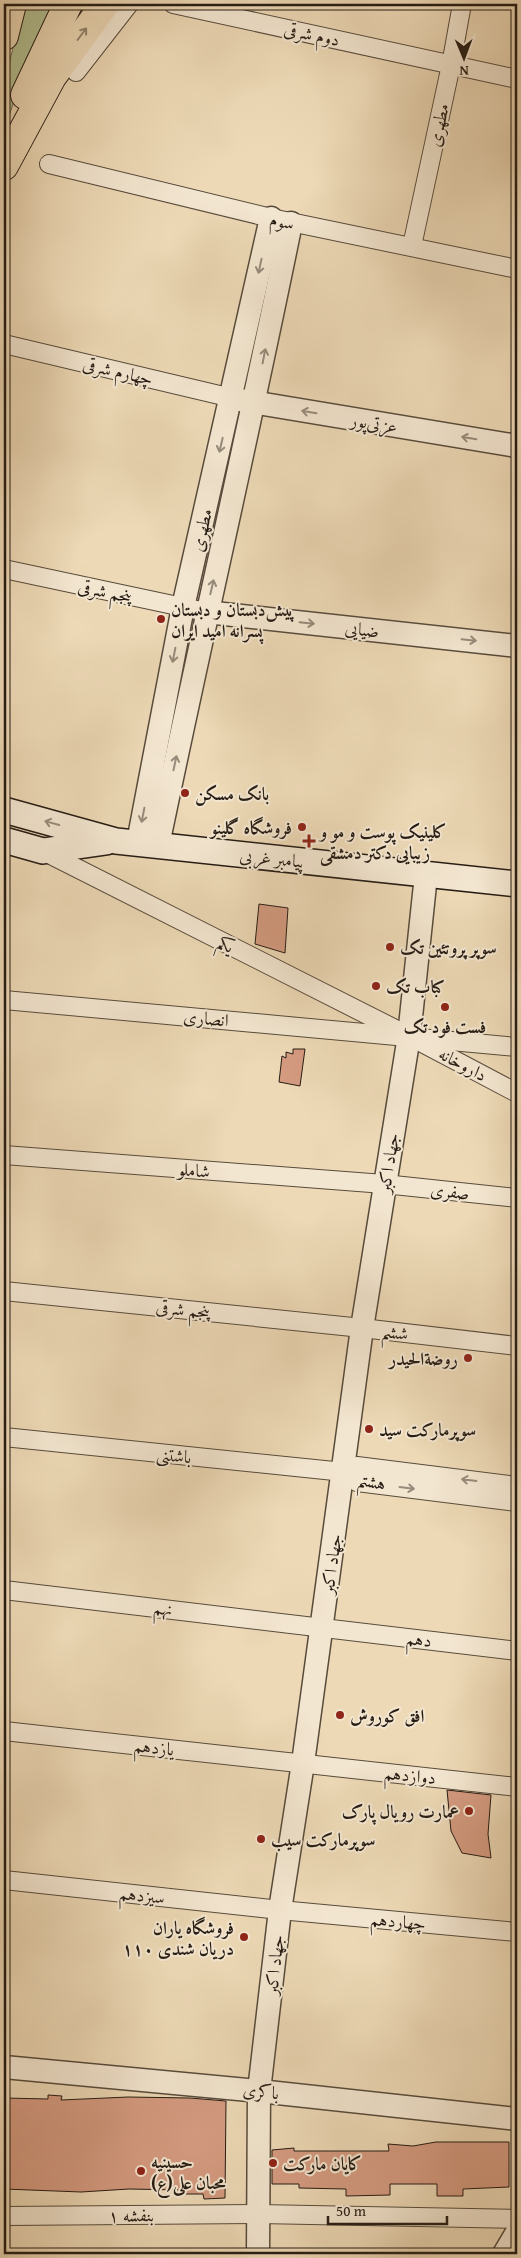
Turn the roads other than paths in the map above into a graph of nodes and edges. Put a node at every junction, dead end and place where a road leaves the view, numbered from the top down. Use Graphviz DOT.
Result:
graph roads {
  1 [pos="12,4"];
  2 [pos="68,4"];
  3 [pos="105,4"];
  4 [pos="129,4"];
  5 [pos="174,4"];
  6 [pos="462,4"];
  7 [pos="4,36"];
  8 [pos="451,65"];
  9 [pos="76,72"];
  10 [pos="517,79"];
  11 [pos="49,164"];
  12 [pos="4,166"];
  13 [pos="281,221"];
  14 [pos="412,246"];
  15 [pos="517,268"];
  16 [pos="4,344"];
  17 [pos="232,398"];
  18 [pos="255,404"];
  19 [pos="517,446"];
  20 [pos="4,569"];
  21 [pos="184,607"];
  22 [pos="206,612"];
  23 [pos="517,646"];
  24 [pos="4,810"];
  25 [pos="4,840"];
  26 [pos="137,843"];
  27 [pos="43,851"];
  28 [pos="426,875"];
  29 [pos="517,884"];
  30 [pos="4,1000"];
  31 [pos="409,1036"];
  32 [pos="517,1047"];
  33 [pos="517,1093"];
  34 [pos="4,1155"];
  35 [pos="384,1184"];
  36 [pos="517,1198"];
  37 [pos="4,1291"];
  38 [pos="362,1328"];
  39 [pos="517,1346"];
  40 [pos="4,1437"];
  41 [pos="344,1472"];
  42 [pos="517,1486"];
  43 [pos="517,1502"];
  44 [pos="4,1590"];
  45 [pos="322,1626"];
  46 [pos="517,1651"];
  47 [pos="4,1731"];
  48 [pos="303,1763"];
  49 [pos="517,1786"];
  50 [pos="4,1880"];
  51 [pos="280,1910"];
  52 [pos="517,1932"];
  53 [pos="4,2067"];
  54 [pos="259,2090"];
  55 [pos="517,2120"];
  56 [pos="258,2214"];
  57 [pos="4,2216"];
  58 [pos="517,2219"];
  59 [pos="517,2232"];
  60 [pos="258,2254"];
  61 [pos="504,2254"];
  1 -- 7 [label="highway"];
  2 -- 12 [label="highway"];
  12 -- 3 [label="highway, one-way"];
  4 -- 9 [label="street"];
  5 -- 8 [label="street, دوم شرقی"];
  6 -- 8 [label="street, مطهری"];
  8 -- 10 [label="street, دوم شرقی"];
  8 -- 14 [label="street, مطهری"];
  11 -- 13 [label="street, سوم"];
  13 -- 14 [label="street, سوم"];
  13 -- 17 [label="street, مطهری, one-way"];
  18 -- 13 [label="street, مطهری, one-way"];
  14 -- 15 [label="street, سوم"];
  16 -- 17 [label="street, چهارم شرقی"];
  17 -- 18 [label="street, عزتی‌پور"];
  17 -- 21 [label="street, مطهری, one-way"];
  19 -- 18 [label="street, عزتی‌پور, one-way"];
  22 -- 18 [label="street, مطهری, one-way"];
  20 -- 21 [label="street, پنجم شرقی"];
  21 -- 22 [label="street, پنجم شرقی"];
  21 -- 26 [label="street, مطهری, one-way"];
  22 -- 23 [label="street, ضیایی, one-way"];
  26 -- 22 [label="street, مطهری, one-way"];
  26 -- 24 [label="main road, پیامبر غربی, one-way"];
  25 -- 27 [label="main road, پیامبر غربی"];
  26 -- 27 [label="main road, پیامبر غربی"];
  26 -- 28 [label="main road, پیامبر غربی"];
  27 -- 31 [label="street, یکم"];
  28 -- 29 [label="main road, پیامبر غربی"];
  28 -- 31 [label="street, جهاد اکبر"];
  30 -- 31 [label="street, انصاری"];
  31 -- 32 [label="street, انصاری"];
  31 -- 33 [label="street, داروخانه"];
  31 -- 35 [label="street, جهاد اکبر"];
  34 -- 35 [label="street, شاملو"];
  35 -- 36 [label="street, صفری"];
  35 -- 38 [label="street, جهاد اکبر"];
  37 -- 38 [label="street, پنجم شرقی"];
  38 -- 39 [label="street, ششم"];
  38 -- 41 [label="street, جهاد اکبر"];
  40 -- 41 [label="street, باشتنی"];
  42 -- 41 [label="street, هشتم, one-way"];
  41 -- 43 [label="street, هشتم, one-way"];
  41 -- 45 [label="street, جهاد اکبر"];
  44 -- 45 [label="street, نهم"];
  45 -- 46 [label="street, دهم"];
  45 -- 48 [label="street, جهاد اکبر"];
  47 -- 48 [label="street, یازدهم"];
  48 -- 49 [label="street, دوازدهم"];
  48 -- 51 [label="street, جهاد اکبر"];
  50 -- 51 [label="street, سیزدهم"];
  51 -- 52 [label="street, چهاردهم"];
  51 -- 54 [label="street, جهاد اکبر"];
  53 -- 54 [label="street, باکری"];
  54 -- 55 [label="street, باکری"];
  54 -- 56 [label="street, جهاد اکبر"];
  56 -- 57 [label="street, بنفشه ۱"];
  56 -- 58 [label="street, بنفشه ۱"];
  56 -- 60 [label="street, جهاد اکبر"];
  59 -- 61 [label="street"];
}
